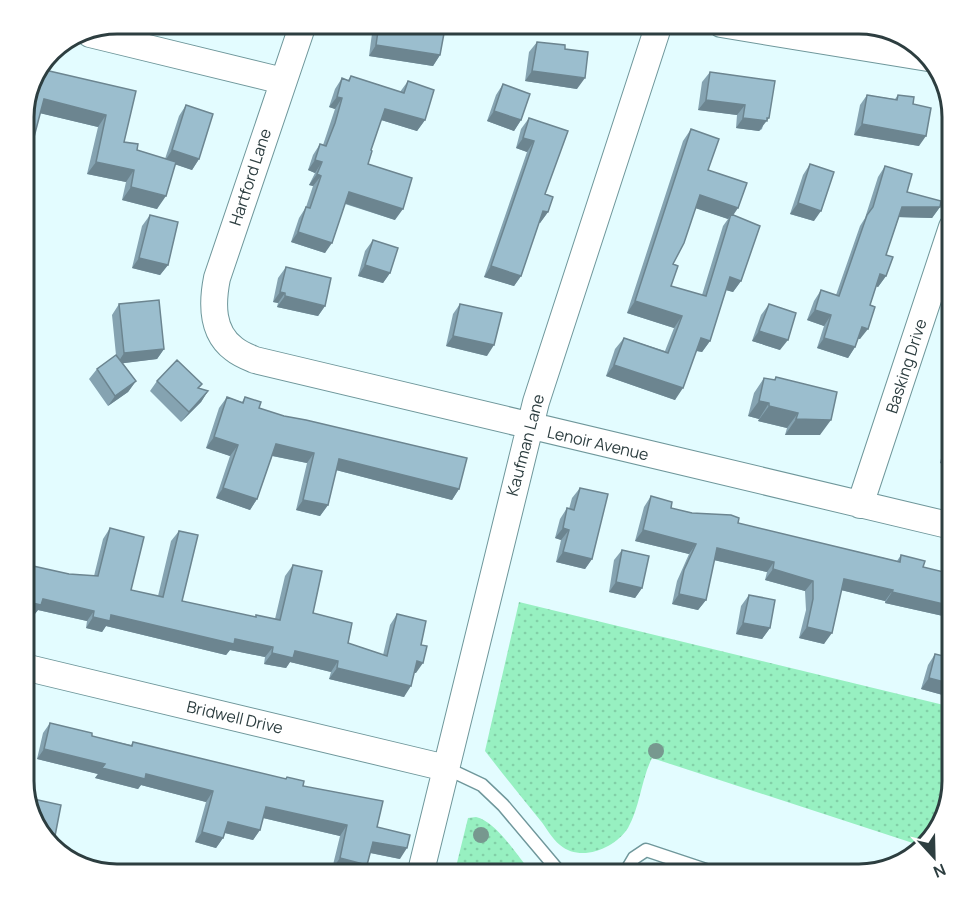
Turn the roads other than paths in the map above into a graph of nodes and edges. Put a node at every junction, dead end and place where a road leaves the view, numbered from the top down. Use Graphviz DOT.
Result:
graph roads {
  1 [pos="299,34"];
  2 [pos="656,34"];
  3 [pos="782,34"];
  4 [pos="100,36"];
  5 [pos="913,56"];
  6 [pos="283,81"];
  7 [pos="941,259"];
  8 [pos="220,333"];
  9 [pos="529,427"];
  10 [pos="860,505"];
  11 [pos="942,524"];
  12 [pos="35,670"];
  13 [pos="446,768"];
  14 [pos="423,864"];
  15 [pos="553,864"];
  16 [pos="630,864"];
  17 [pos="688,864"];
  1 -- 6 [label="street, Hartford Lane"];
  2 -- 9 [label="street, Kaufman Lane"];
  3 -- 5 [label="street"];
  4 -- 6 [label="street"];
  6 -- 8 [label="street, Hartford Lane"];
  7 -- 10 [label="street, Basking Drive"];
  8 -- 9 [label="street, Lenoir Avenue"];
  9 -- 10 [label="street, Lenoir Avenue"];
  9 -- 13 [label="street, Kaufman Lane"];
  10 -- 11 [label="street, Lenoir Avenue"];
  12 -- 13 [label="street, Bridwell Drive"];
  13 -- 14 [label="street, Kaufman Lane"];
  13 -- 15 [label="lane"];
  16 -- 17 [label="lane"];
}
